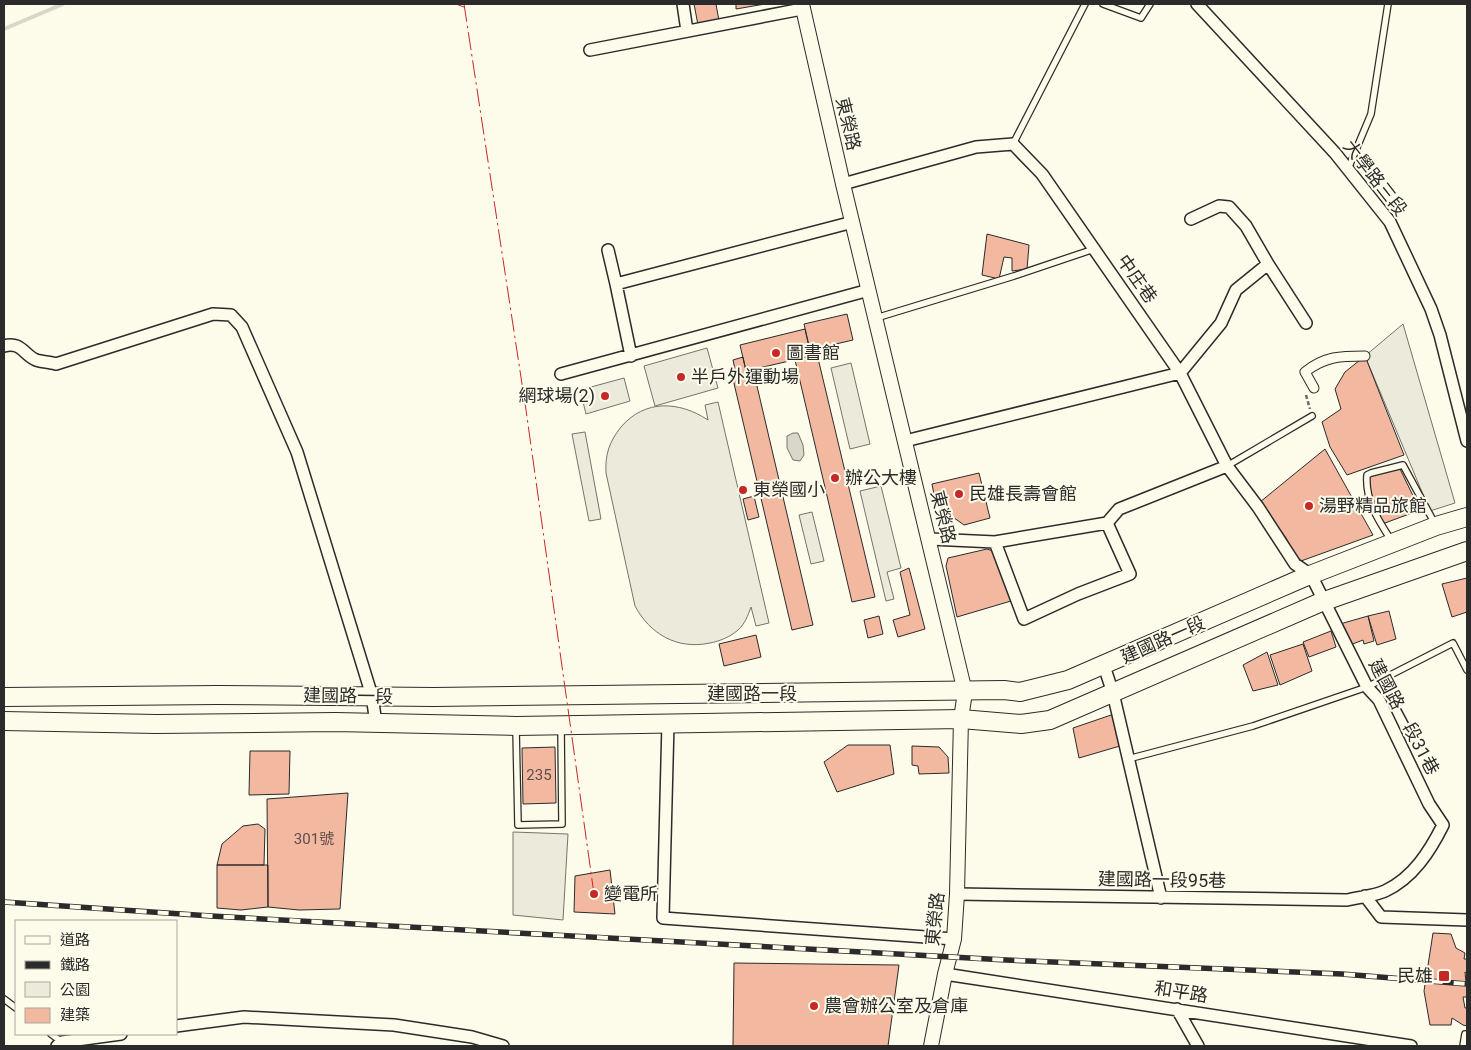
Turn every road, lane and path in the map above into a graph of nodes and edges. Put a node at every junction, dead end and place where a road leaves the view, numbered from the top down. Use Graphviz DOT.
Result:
graph roads {
  1 [pos="684,4"];
  2 [pos="1085,4"];
  3 [pos="1103,4"];
  4 [pos="1150,4"];
  5 [pos="1197,4"];
  6 [pos="1388,4"];
  7 [pos="802,6"];
  8 [pos="687,31"];
  9 [pos="590,50"];
  10 [pos="1013,144"];
  11 [pos="1348,170"];
  12 [pos="843,184"];
  13 [pos="1190,219"];
  14 [pos="853,222"];
  15 [pos="1094,248"];
  16 [pos="608,250"];
  17 [pos="1268,264"];
  18 [pos="616,284"];
  19 [pos="869,290"];
  20 [pos="876,318"];
  21 [pos="1306,323"];
  22 [pos="4,346"];
  23 [pos="631,356"];
  24 [pos="1365,356"];
  25 [pos="1180,373"];
  26 [pos="561,374"];
  27 [pos="1314,388"];
  28 [pos="1312,416"];
  29 [pos="1467,440"];
  30 [pos="905,441"];
  31 [pos="1227,466"];
  32 [pos="1467,517"];
  33 [pos="1107,523"];
  34 [pos="1436,526"];
  35 [pos="930,539"];
  36 [pos="995,542"];
  37 [pos="1392,543"];
  38 [pos="1467,551"];
  39 [pos="1317,588"];
  40 [pos="1104,666"];
  41 [pos="1467,670"];
  42 [pos="1367,687"];
  43 [pos="965,692"];
  44 [pos="1113,693"];
  45 [pos="372,696"];
  46 [pos="4,697"];
  47 [pos="961,720"];
  48 [pos="4,721"];
  49 [pos="376,722"];
  50 [pos="668,722"];
  51 [pos="561,725"];
  52 [pos="516,726"];
  53 [pos="1128,759"];
  54 [pos="957,894"];
  55 [pos="1365,896"];
  56 [pos="1161,898"];
  57 [pos="1467,920"];
  58 [pos="954,939"];
  59 [pos="945,974"];
  60 [pos="4,999"];
  61 [pos="15,1007"];
  62 [pos="1177,1009"];
  63 [pos="178,1026"];
  64 [pos="1467,1034"];
  65 [pos="115,1035"];
  66 [pos="471,1042"];
  67 [pos="60,1044"];
  68 [pos="503,1046"];
  69 [pos="931,1046"];
  70 [pos="1198,1046"];
  71 [pos="1411,1046"];
  72 [pos="1463,1046"];
  1 -- 8 [label="street"];
  2 -- 10 [label="lane"];
  3 -- 4 [label="lane"];
  5 -- 11 [label="street, 大學路三段"];
  6 -- 11 [label="lane"];
  7 -- 8 [label="street"];
  7 -- 12 [label="street, 東榮路"];
  8 -- 9 [label="street"];
  10 -- 12 [label="street"];
  10 -- 15 [label="street, 中庄巷"];
  11 -- 29 [label="street, 大學路三段"];
  12 -- 14 [label="street, 東榮路"];
  13 -- 17 [label="street"];
  14 -- 18 [label="street"];
  14 -- 19 [label="street, 東榮路"];
  15 -- 20 [label="lane"];
  15 -- 25 [label="street, 中庄巷"];
  16 -- 18 [label="street"];
  17 -- 21 [label="street"];
  17 -- 25 [label="street"];
  18 -- 23 [label="street"];
  19 -- 20 [label="street, 東榮路"];
  19 -- 23 [label="street"];
  20 -- 30 [label="street, 東榮路"];
  22 -- 45 [label="street"];
  23 -- 26 [label="street"];
  24 -- 27 [label="street"];
  25 -- 30 [label="street"];
  25 -- 31 [label="street, 中庄巷"];
  28 -- 31 [label="lane"];
  30 -- 35 [label="street, 東榮路"];
  31 -- 33 [label="street"];
  31 -- 39 [label="street, 中庄巷"];
  32 -- 34 [label="main road, 建國路一段"];
  33 -- 36 [label="street"];
  33 -- 36 [label="street"];
  34 -- 37 [label="main road, 建國路一段"];
  34 -- 37 [label="lane"];
  35 -- 36 [label="street"];
  35 -- 43 [label="street, 東榮路"];
  37 -- 39 [label="main road, 建國路一段"];
  38 -- 39 [label="main road, 建國路一段"];
  39 -- 40 [label="main road, 建國路一段"];
  39 -- 42 [label="street, 建國路一段31巷"];
  39 -- 44 [label="main road, 建國路一段"];
  40 -- 43 [label="main road, 建國路一段"];
  40 -- 44 [label="street"];
  41 -- 42 [label="lane"];
  42 -- 53 [label="lane"];
  42 -- 55 [label="street, 建國路一段31巷"];
  43 -- 45 [label="main road, 建國路一段"];
  43 -- 47 [label="street, 東榮路"];
  44 -- 47 [label="main road, 建國路一段"];
  44 -- 53 [label="street"];
  45 -- 46 [label="main road, 建國路一段"];
  45 -- 49 [label="street"];
  47 -- 50 [label="main road, 建國路一段"];
  47 -- 54 [label="street, 東榮路"];
  48 -- 49 [label="main road, 建國路一段"];
  49 -- 52 [label="main road, 建國路一段"];
  50 -- 51 [label="main road, 建國路一段"];
  50 -- 58 [label="street"];
  51 -- 52 [label="main road, 建國路一段"];
  51 -- 52 [label="lane"];
  53 -- 56 [label="street"];
  54 -- 56 [label="street, 建國路一段95巷"];
  54 -- 58 [label="street, 東榮路"];
  55 -- 56 [label="street, 建國路一段95巷"];
  55 -- 57 [label="street"];
  58 -- 59 [label="street, 東榮路"];
  59 -- 62 [label="street, 和平路"];
  59 -- 69 [label="street, 東榮路"];
  60 -- 61 [label="lane"];
  62 -- 70 [label="street"];
  62 -- 71 [label="street, 和平路"];
  63 -- 66 [label="street"];
  64 -- 72 [label="lane"];
  65 -- 67 [label="street"];
  66 -- 68 [label="street"];
}
